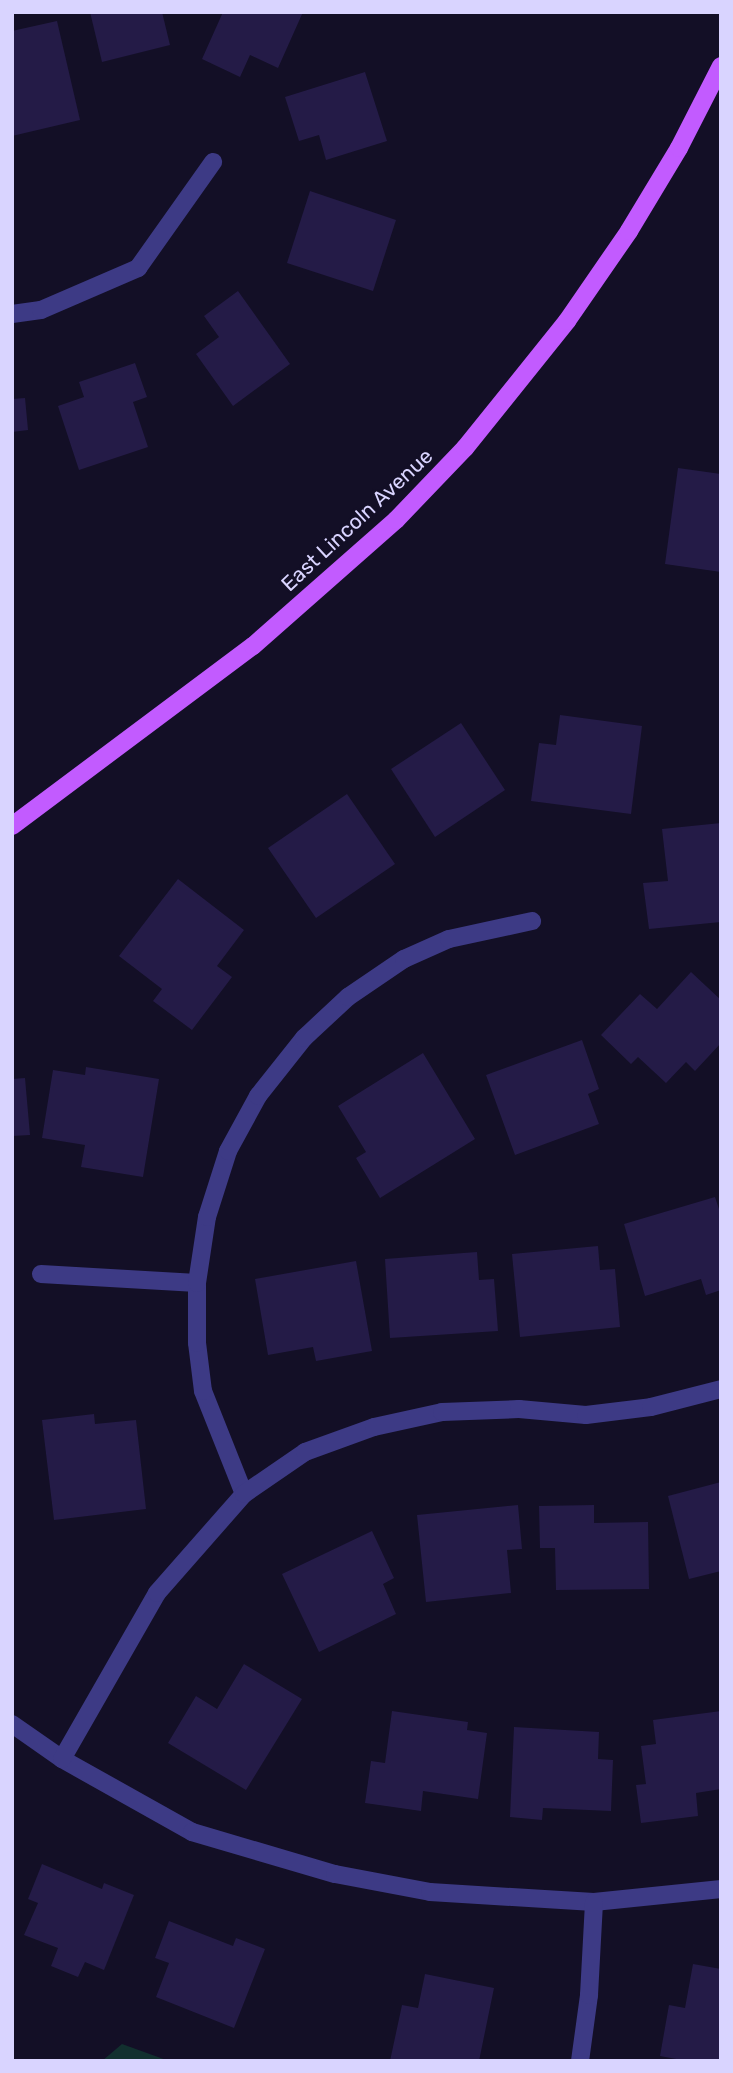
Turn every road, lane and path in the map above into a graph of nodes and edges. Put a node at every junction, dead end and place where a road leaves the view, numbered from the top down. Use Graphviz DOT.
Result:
graph roads {
  1 [pos="720,72"];
  2 [pos="213,162"];
  3 [pos="12,314"];
  4 [pos="12,826"];
  5 [pos="532,921"];
  6 [pos="41,1274"];
  7 [pos="197,1283"];
  8 [pos="721,1389"];
  9 [pos="244,1494"];
  10 [pos="12,1724"];
  11 [pos="62,1759"];
  12 [pos="721,1889"];
  13 [pos="594,1902"];
  14 [pos="580,2061"];
  1 -- 4 [label="main road, East Lincoln Avenue"];
  2 -- 3 [label="street"];
  5 -- 7 [label="street"];
  6 -- 7 [label="street"];
  7 -- 9 [label="street"];
  8 -- 9 [label="street"];
  9 -- 11 [label="street"];
  10 -- 11 [label="street"];
  11 -- 13 [label="street"];
  12 -- 13 [label="street"];
  13 -- 14 [label="street"];
}
